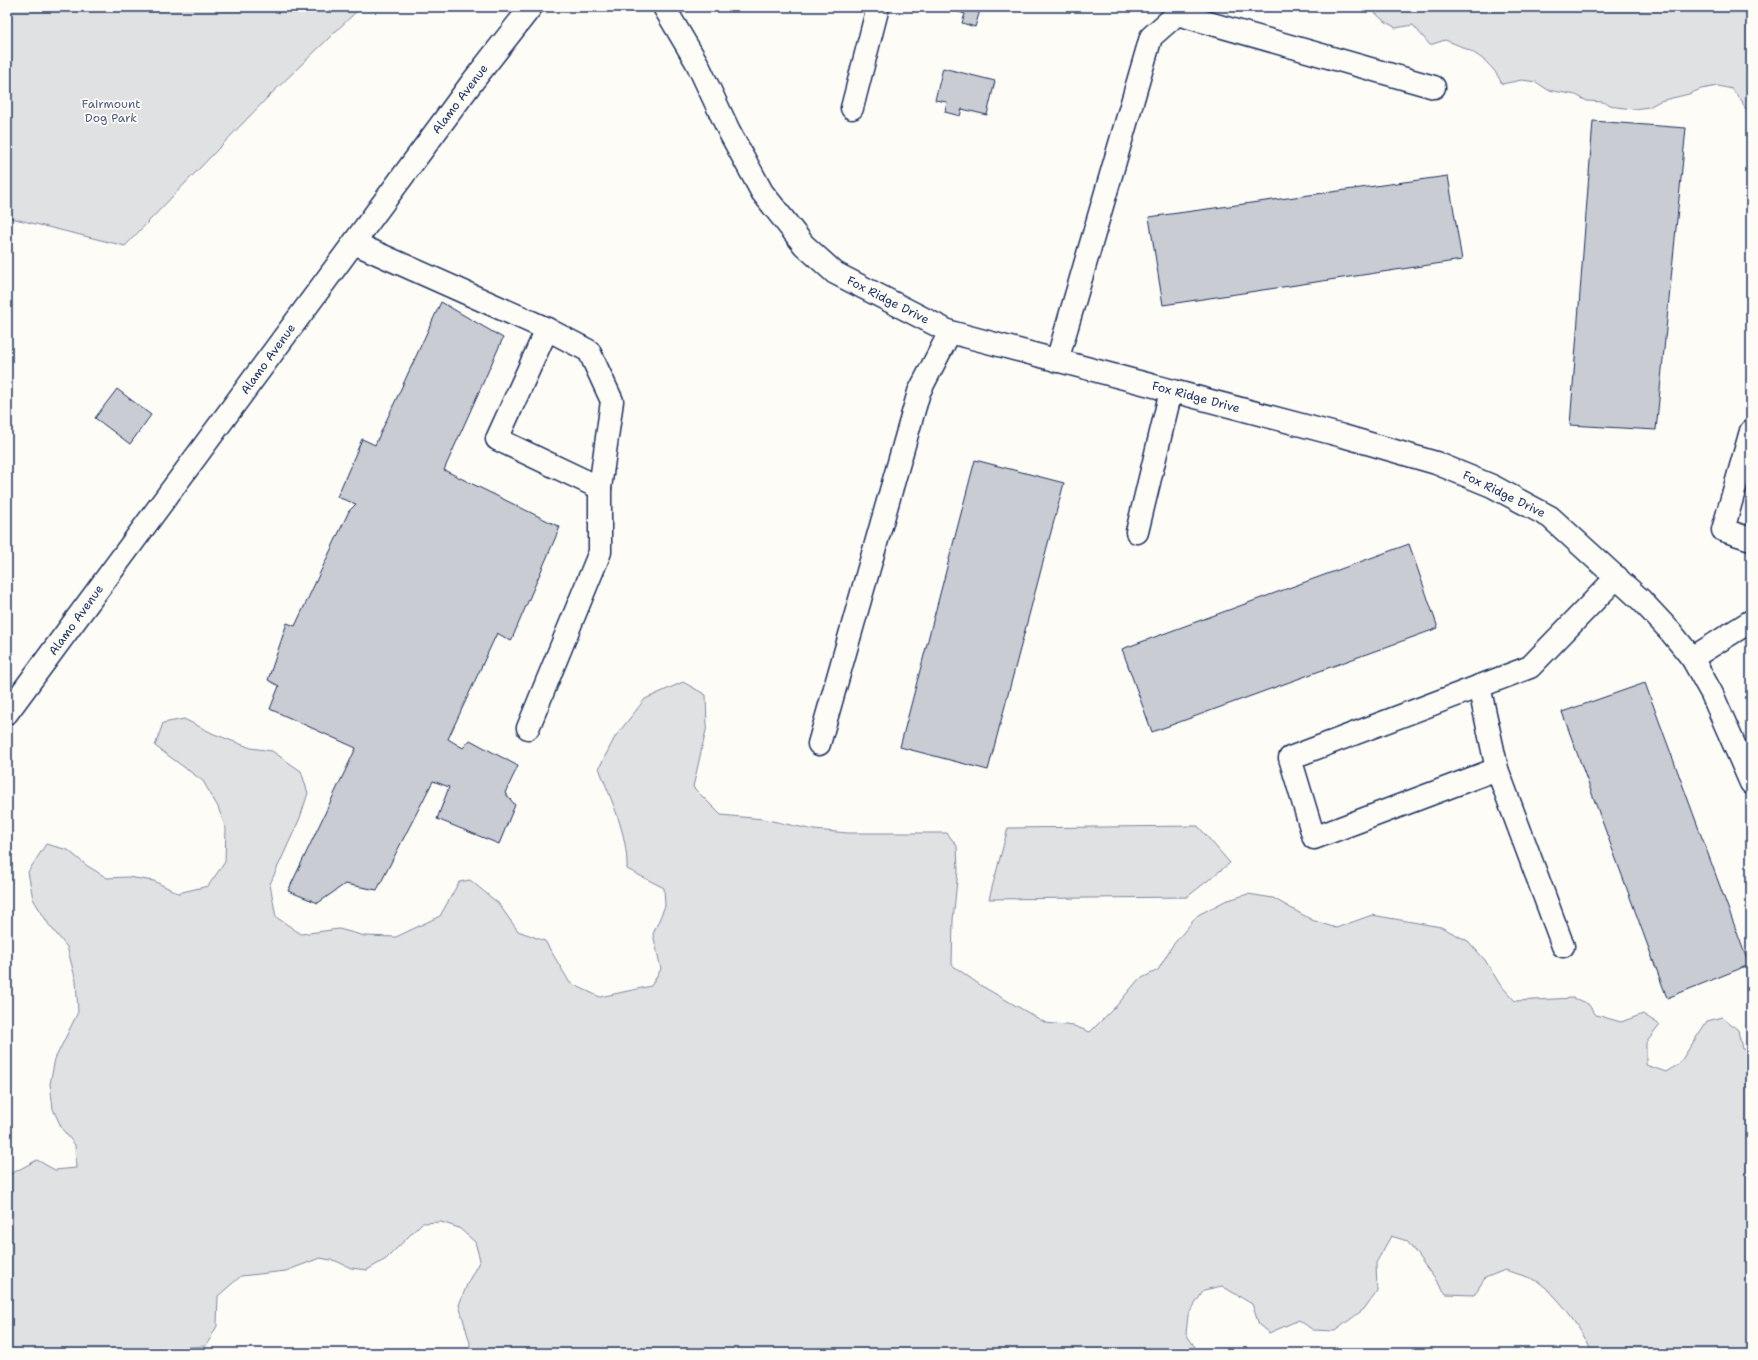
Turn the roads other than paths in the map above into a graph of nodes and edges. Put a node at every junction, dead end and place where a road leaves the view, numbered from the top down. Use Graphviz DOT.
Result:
graph roads {
  1 [pos="531,7"];
  2 [pos="664,7"];
  3 [pos="878,7"];
  4 [pos="1434,88"];
  5 [pos="852,108"];
  6 [pos="354,243"];
  7 [pos="547,329"];
  8 [pos="950,332"];
  9 [pos="1057,361"];
  10 [pos="1171,391"];
  11 [pos="1751,431"];
  12 [pos="600,488"];
  13 [pos="1137,532"];
  14 [pos="1751,539"];
  15 [pos="1617,576"];
  16 [pos="1751,621"];
  17 [pos="1692,658"];
  18 [pos="1479,686"];
  19 [pos="7,713"];
  20 [pos="528,728"];
  21 [pos="819,744"];
  22 [pos="1497,769"];
  23 [pos="1750,775"];
  24 [pos="1563,946"];
  1 -- 6 [label="street, Alamo Avenue"];
  2 -- 8 [label="street, Fox Ridge Drive"];
  3 -- 5 [label="street"];
  4 -- 9 [label="street"];
  6 -- 7 [label="street"];
  6 -- 19 [label="street, Alamo Avenue"];
  7 -- 12 [label="street"];
  7 -- 12 [label="street"];
  8 -- 9 [label="street, Fox Ridge Drive"];
  8 -- 21 [label="street"];
  9 -- 10 [label="street, Fox Ridge Drive"];
  10 -- 13 [label="street"];
  10 -- 15 [label="street, Fox Ridge Drive"];
  11 -- 14 [label="street"];
  12 -- 20 [label="street"];
  15 -- 17 [label="street, Fox Ridge Drive"];
  15 -- 18 [label="street"];
  16 -- 17 [label="street"];
  17 -- 23 [label="street, Fox Ridge Drive"];
  18 -- 22 [label="street"];
  18 -- 22 [label="street"];
  22 -- 24 [label="street"];
}
